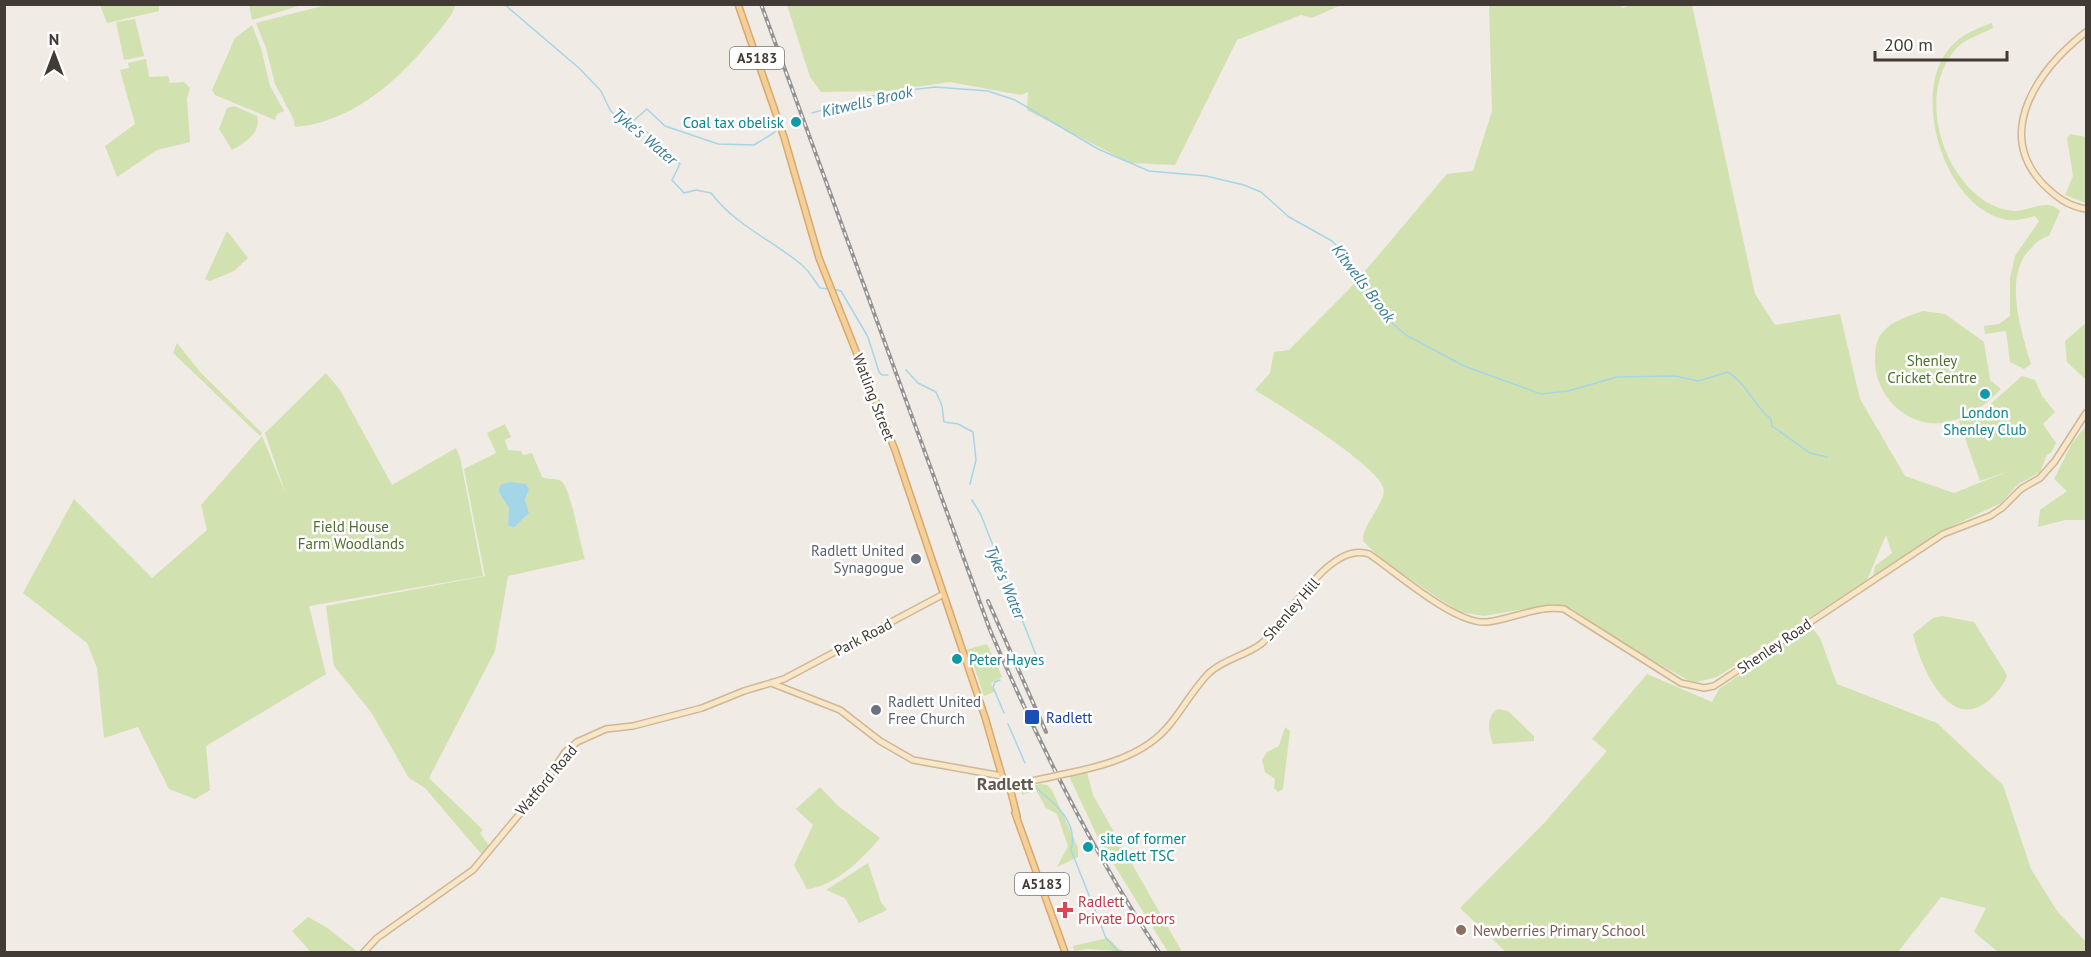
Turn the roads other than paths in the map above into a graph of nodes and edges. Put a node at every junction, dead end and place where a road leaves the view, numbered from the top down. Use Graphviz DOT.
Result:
graph roads {
  1 [pos="738,4"];
  2 [pos="2086,32"];
  3 [pos="2086,209"];
  4 [pos="2086,413"];
  5 [pos="942,595"];
  6 [pos="1557,608"];
  7 [pos="784,679"];
  8 [pos="771,683"];
  9 [pos="786,688"];
  10 [pos="1002,776"];
  11 [pos="1008,788"];
  12 [pos="364,952"];
  13 [pos="1065,952"];
  1 -- 5 [label="main road, Watling Street / A5183"];
  2 -- 3 [label="street"];
  4 -- 6 [label="street, Shenley Road"];
  5 -- 7 [label="street, Park Road"];
  5 -- 10 [label="main road, Watling Street / A5183"];
  6 -- 11 [label="street, Shenley Hill, bridge"];
  7 -- 8 [label="street, Watford Road"];
  7 -- 9 [label="street"];
  8 -- 9 [label="street"];
  8 -- 12 [label="street, Watford Road"];
  9 -- 10 [label="street"];
  10 -- 11 [label="main road, Watling Street / A5183"];
  11 -- 13 [label="main road, Watling Street / A5183"];
}
